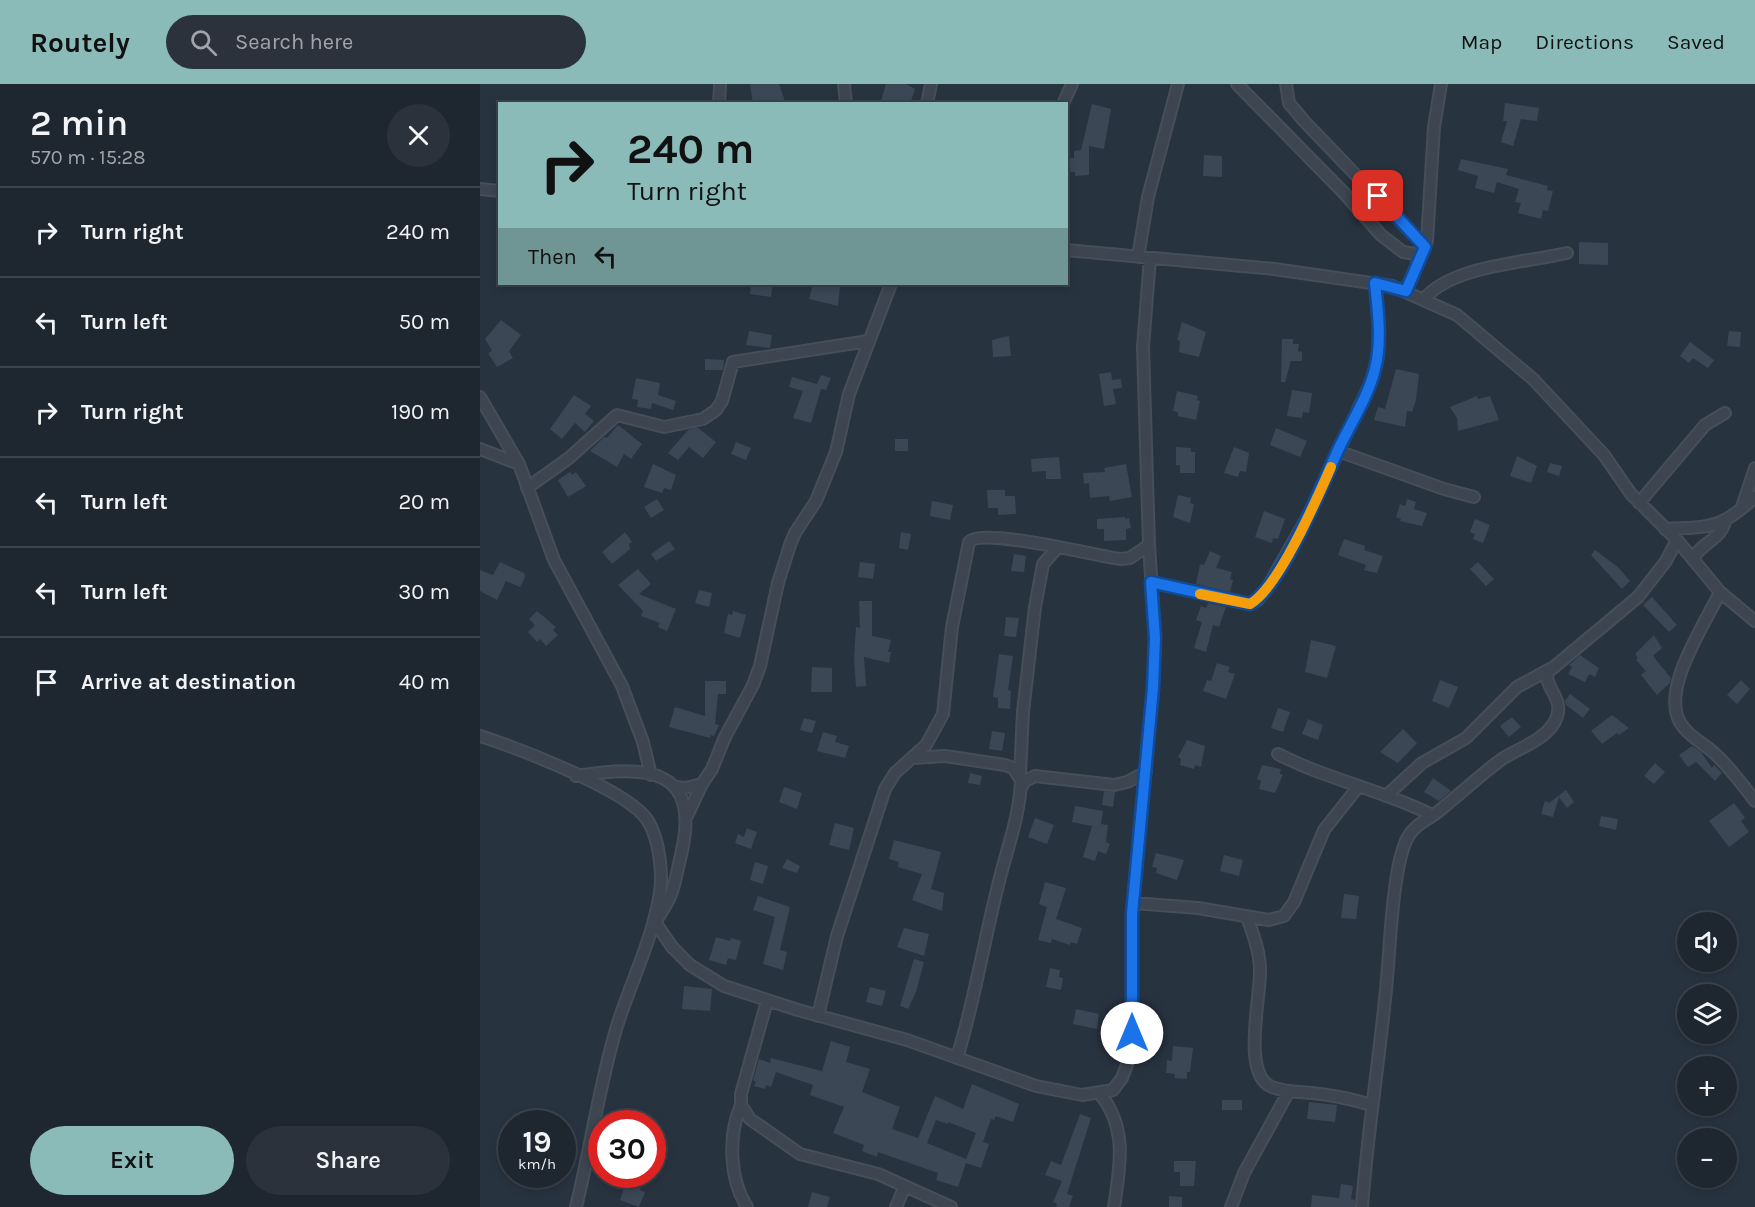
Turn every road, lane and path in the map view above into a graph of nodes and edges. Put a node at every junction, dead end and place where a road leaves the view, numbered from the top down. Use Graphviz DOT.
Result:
graph roads {
  1 [pos="720,84"];
  2 [pos="844,84"];
  3 [pos="931,84"];
  4 [pos="1072,84"];
  5 [pos="1178,84"];
  6 [pos="1237,84"];
  7 [pos="1286,84"];
  8 [pos="1441,84"];
  9 [pos="719,102"];
  10 [pos="846,102"];
  11 [pos="927,102"];
  12 [pos="1064,102"];
  13 [pos="480,189"];
  14 [pos="498,191"];
  15 [pos="1068,250"];
  16 [pos="1424,251"];
  17 [pos="1567,253"];
  18 [pos="1138,257"];
  19 [pos="1150,258"];
  20 [pos="1375,283"];
  21 [pos="891,285"];
  22 [pos="1406,291"];
  23 [pos="1424,299"];
  24 [pos="868,341"];
  25 [pos="480,397"];
  26 [pos="1725,413"];
  27 [pos="480,449"];
  28 [pos="1338,451"];
  29 [pos="519,465"];
  30 [pos="1755,468"];
  31 [pos="526,488"];
  32 [pos="1474,497"];
  33 [pos="1755,497"];
  34 [pos="1639,503"];
  35 [pos="1741,510"];
  36 [pos="1725,521"];
  37 [pos="1665,529"];
  38 [pos="1677,540"];
  39 [pos="1149,545"];
  40 [pos="1058,547"];
  41 [pos="1693,560"];
  42 [pos="1151,582"];
  43 [pos="1720,592"];
  44 [pos="1755,621"];
  45 [pos="1551,669"];
  46 [pos="480,736"];
  47 [pos="1278,754"];
  48 [pos="913,758"];
  49 [pos="1146,772"];
  50 [pos="651,775"];
  51 [pos="1020,775"];
  52 [pos="576,776"];
  53 [pos="702,784"];
  54 [pos="677,787"];
  55 [pos="1358,787"];
  56 [pos="1021,788"];
  57 [pos="1386,796"];
  58 [pos="1753,796"];
  59 [pos="1432,815"];
  60 [pos="687,817"];
  61 [pos="1133,903"];
  62 [pos="1247,917"];
  63 [pos="655,922"];
  64 [pos="767,1001"];
  65 [pos="818,1016"];
  66 [pos="957,1058"];
  67 [pos="1289,1091"];
  68 [pos="1100,1094"];
  69 [pos="741,1105"];
  70 [pos="1371,1105"];
  71 [pos="905,1186"];
  72 [pos="576,1207"];
  73 [pos="747,1207"];
  74 [pos="896,1207"];
  75 [pos="951,1207"];
  76 [pos="1114,1207"];
  77 [pos="1231,1207"];
  78 [pos="1362,1207"];
  1 -- 9 [label="street"];
  2 -- 10 [label="street"];
  3 -- 11 [label="street"];
  4 -- 12 [label="street"];
  5 -- 18 [label="street"];
  6 -- 16 [label="street"];
  7 -- 16 [label="street"];
  8 -- 16 [label="street"];
  13 -- 14 [label="street"];
  15 -- 18 [label="street"];
  16 -- 22 [label="street"];
  17 -- 23 [label="street"];
  18 -- 19 [label="street"];
  19 -- 20 [label="street"];
  19 -- 39 [label="street"];
  20 -- 22 [label="street"];
  20 -- 28 [label="street"];
  21 -- 24 [label="street"];
  22 -- 23 [label="street"];
  23 -- 34 [label="street"];
  24 -- 31 [label="street"];
  24 -- 53 [label="street"];
  25 -- 29 [label="street"];
  26 -- 34 [label="street"];
  27 -- 29 [label="street"];
  28 -- 32 [label="street"];
  28 -- 42 [label="street"];
  29 -- 31 [label="street"];
  30 -- 35 [label="street"];
  31 -- 50 [label="street"];
  33 -- 35 [label="street"];
  34 -- 37 [label="street"];
  35 -- 36 [label="street"];
  36 -- 37 [label="street"];
  36 -- 41 [label="street"];
  37 -- 38 [label="street"];
  38 -- 41 [label="street"];
  38 -- 45 [label="street"];
  39 -- 40 [label="street"];
  39 -- 42 [label="street"];
  40 -- 48 [label="street"];
  40 -- 51 [label="street"];
  41 -- 43 [label="street"];
  42 -- 49 [label="street"];
  43 -- 44 [label="street"];
  43 -- 58 [label="street"];
  45 -- 57 [label="street"];
  45 -- 59 [label="street"];
  46 -- 52 [label="street"];
  47 -- 55 [label="street"];
  48 -- 51 [label="street"];
  48 -- 65 [label="street"];
  49 -- 56 [label="street"];
  49 -- 61 [label="street"];
  50 -- 52 [label="street"];
  50 -- 54 [label="street"];
  51 -- 56 [label="street"];
  52 -- 63 [label="street"];
  53 -- 54 [label="street"];
  53 -- 60 [label="street"];
  54 -- 60 [label="street"];
  55 -- 57 [label="street"];
  55 -- 62 [label="street"];
  56 -- 66 [label="street"];
  57 -- 59 [label="street"];
  59 -- 70 [label="street"];
  60 -- 63 [label="street"];
  61 -- 62 [label="street"];
  61 -- 68 [label="street"];
  62 -- 67 [label="street"];
  63 -- 64 [label="street"];
  63 -- 72 [label="street"];
  64 -- 65 [label="street"];
  64 -- 69 [label="street"];
  65 -- 66 [label="street"];
  66 -- 68 [label="street"];
  67 -- 70 [label="street"];
  67 -- 77 [label="street"];
  68 -- 76 [label="street"];
  69 -- 71 [label="street"];
  69 -- 73 [label="street"];
  70 -- 78 [label="street"];
  71 -- 74 [label="street"];
  71 -- 75 [label="street"];
}
